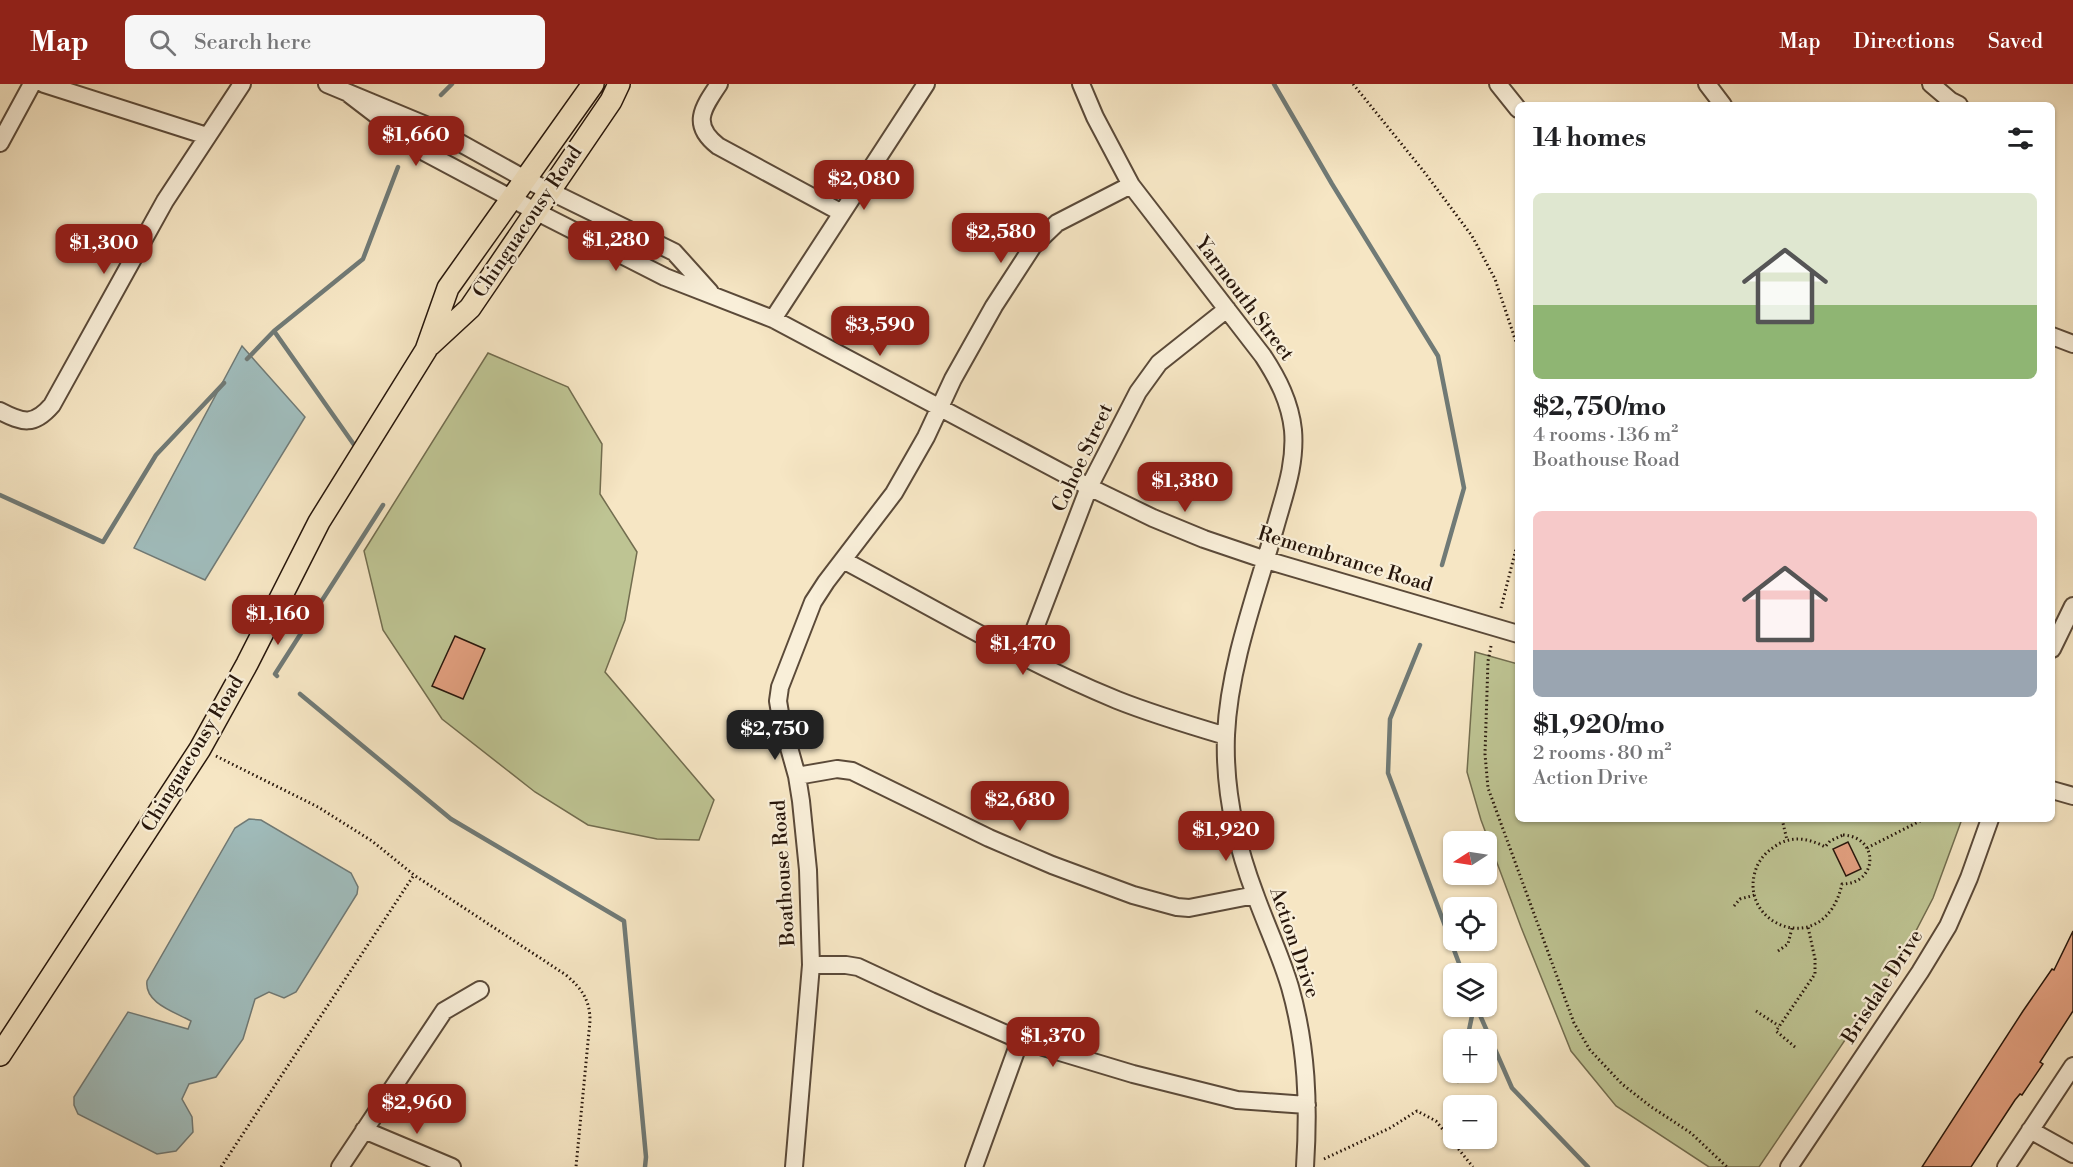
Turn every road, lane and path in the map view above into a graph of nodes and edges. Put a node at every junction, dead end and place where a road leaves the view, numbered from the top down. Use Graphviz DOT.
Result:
graph roads {
  1 [pos="32,84"];
  2 [pos="44,84"];
  3 [pos="242,84"];
  4 [pos="327,84"];
  5 [pos="592,84"];
  6 [pos="619,84"];
  7 [pos="719,84"];
  8 [pos="926,84"];
  9 [pos="1081,84"];
  10 [pos="1353,84"];
  11 [pos="1498,84"];
  12 [pos="1707,84"];
  13 [pos="1931,84"];
  14 [pos="349,94"];
  15 [pos="1721,102"];
  16 [pos="1953,102"];
  17 [pos="1515,105"];
  18 [pos="207,136"];
  19 [pos="0,143"];
  20 [pos="525,179"];
  21 [pos="1131,185"];
  22 [pos="550,190"];
  23 [pos="511,198"];
  24 [pos="535,212"];
  25 [pos="842,213"];
  26 [pos="712,294"];
  27 [pos="1227,309"];
  28 [pos="773,319"];
  29 [pos="2055,337"];
  30 [pos="1515,339"];
  31 [pos="2073,344"];
  32 [pos="426,350"];
  33 [pos="939,408"];
  34 [pos="0,411"];
  35 [pos="1089,486"];
  36 [pos="1515,553"];
  37 [pos="843,560"];
  38 [pos="1266,560"];
  39 [pos="2073,606"];
  40 [pos="1501,608"];
  41 [pos="1515,632"];
  42 [pos="2055,643"];
  43 [pos="1491,646"];
  44 [pos="1024,657"];
  45 [pos="1226,735"];
  46 [pos="200,749"];
  47 [pos="797,776"];
  48 [pos="2055,791"];
  49 [pos="2073,796"];
  50 [pos="1783,822"];
  51 [pos="1918,822"];
  52 [pos="1989,822"];
  53 [pos="1787,840"];
  54 [pos="1867,848"];
  55 [pos="414,874"];
  56 [pos="1255,895"];
  57 [pos="1755,895"];
  58 [pos="1734,906"];
  59 [pos="1808,927"];
  60 [pos="1792,928"];
  61 [pos="1778,951"];
  62 [pos="811,965"];
  63 [pos="480,990"];
  64 [pos="1756,1011"];
  65 [pos="1779,1026"];
  66 [pos="1020,1040"];
  67 [pos="1795,1047"];
  68 [pos="0,1055"];
  69 [pos="2073,1066"];
  70 [pos="1307,1105"];
  71 [pos="364,1130"];
  72 [pos="2030,1130"];
  73 [pos="2073,1154"];
  74 [pos="1324,1159"];
  75 [pos="221,1167"];
  76 [pos="340,1167"];
  77 [pos="452,1167"];
  78 [pos="576,1167"];
  79 [pos="794,1167"];
  80 [pos="975,1167"];
  81 [pos="1305,1167"];
  82 [pos="1473,1167"];
  83 [pos="1727,1167"];
  84 [pos="1790,1167"];
  85 [pos="2006,1167"];
  1 -- 19 [label="street"];
  2 -- 18 [label="street"];
  3 -- 18 [label="street"];
  4 -- 14 [label="street, Remembrance Road"];
  5 -- 20 [label="main road, Chinguacousy Road"];
  6 -- 22 [label="main road, Chinguacousy Road"];
  7 -- 25 [label="street"];
  8 -- 25 [label="street"];
  9 -- 21 [label="street, Yarmouth Street"];
  10 -- 30 [label="path"];
  11 -- 17 [label="street"];
  12 -- 15 [label="street"];
  13 -- 16 [label="street"];
  14 -- 20 [label="street, Remembrance Road"];
  14 -- 23 [label="street, Remembrance Road"];
  18 -- 34 [label="street"];
  20 -- 22 [label="street, Remembrance Road"];
  20 -- 23 [label="main road, Chinguacousy Road"];
  21 -- 27 [label="street, Yarmouth Street"];
  21 -- 33 [label="street, Boathouse Road"];
  22 -- 24 [label="main road, Chinguacousy Road"];
  22 -- 26 [label="street, Remembrance Road"];
  23 -- 24 [label="street, Remembrance Road"];
  23 -- 32 [label="main road, Chinguacousy Road"];
  24 -- 26 [label="street, Remembrance Road"];
  24 -- 32 [label="main road, Chinguacousy Road"];
  25 -- 28 [label="street"];
  26 -- 28 [label="street, Remembrance Road"];
  27 -- 35 [label="street, Cohoe Street"];
  27 -- 38 [label="street, Yarmouth Street"];
  28 -- 33 [label="street, Remembrance Road"];
  29 -- 31 [label="street"];
  32 -- 46 [label="main road, Chinguacousy Road"];
  33 -- 35 [label="street, Remembrance Road"];
  33 -- 37 [label="street, Boathouse Road"];
  35 -- 38 [label="street, Remembrance Road"];
  35 -- 44 [label="street, Cohoe Street"];
  36 -- 40 [label="path"];
  37 -- 44 [label="street"];
  37 -- 47 [label="street, Boathouse Road"];
  38 -- 41 [label="street, Remembrance Road"];
  38 -- 45 [label="street, Action Drive"];
  39 -- 42 [label="street"];
  43 -- 83 [label="path"];
  44 -- 45 [label="street"];
  45 -- 56 [label="street, Action Drive"];
  46 -- 55 [label="path"];
  46 -- 68 [label="main road, Chinguacousy Road"];
  47 -- 56 [label="street"];
  47 -- 62 [label="street, Boathouse Road"];
  48 -- 49 [label="street"];
  50 -- 53 [label="path"];
  51 -- 54 [label="path"];
  52 -- 84 [label="street, Brisdale Drive"];
  53 -- 54 [label="path"];
  53 -- 57 [label="path"];
  54 -- 59 [label="path"];
  55 -- 75 [label="path"];
  55 -- 78 [label="path"];
  56 -- 70 [label="street, Action Drive"];
  57 -- 58 [label="path"];
  57 -- 60 [label="path"];
  59 -- 60 [label="path"];
  59 -- 65 [label="path"];
  60 -- 61 [label="path"];
  62 -- 66 [label="street"];
  62 -- 79 [label="street, Boathouse Road"];
  63 -- 71 [label="street"];
  64 -- 65 [label="path"];
  65 -- 67 [label="path"];
  66 -- 70 [label="street"];
  66 -- 80 [label="street"];
  69 -- 72 [label="street"];
  70 -- 81 [label="street, Action Drive"];
  71 -- 76 [label="street"];
  71 -- 77 [label="street"];
  72 -- 73 [label="street"];
  72 -- 85 [label="street"];
  74 -- 82 [label="path"];
}
